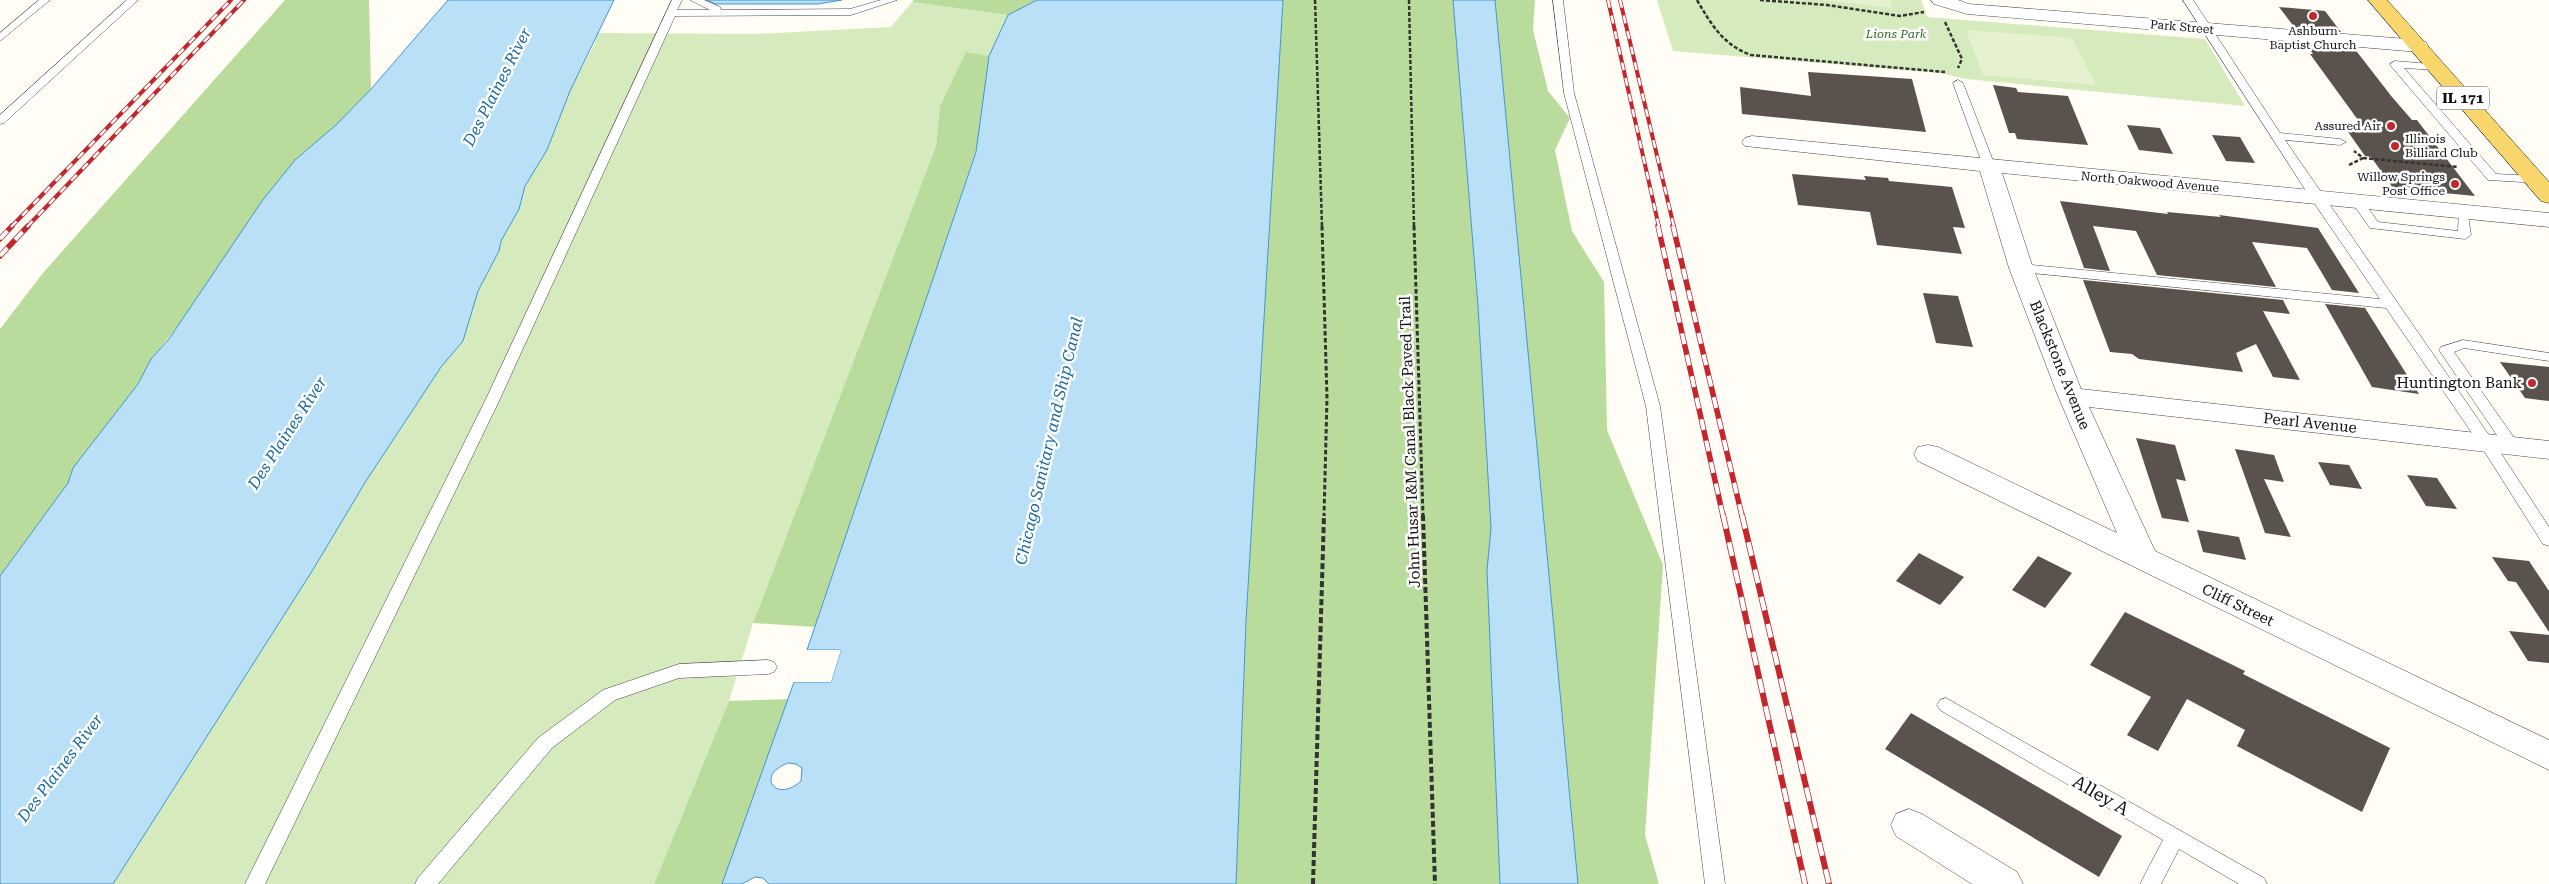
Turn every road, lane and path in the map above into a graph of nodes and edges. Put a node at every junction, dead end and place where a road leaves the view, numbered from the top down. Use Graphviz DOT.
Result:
graph roads {
  1 [pos="46,0"];
  2 [pos="133,0"];
  3 [pos="695,0"];
  4 [pos="786,0"];
  5 [pos="868,0"];
  6 [pos="892,0"];
  7 [pos="1315,0"];
  8 [pos="1409,0"];
  9 [pos="1558,0"];
  10 [pos="1697,0"];
  11 [pos="1760,0"];
  12 [pos="2188,0"];
  13 [pos="2377,0"];
  14 [pos="1939,4"];
  15 [pos="674,6"];
  16 [pos="851,12"];
  17 [pos="728,13"];
  18 [pos="780,13"];
  19 [pos="2206,29"];
  20 [pos="0,38"];
  21 [pos="2419,46"];
  22 [pos="2437,67"];
  23 [pos="1958,83"];
  24 [pos="0,122"];
  25 [pos="2276,136"];
  26 [pos="1752,142"];
  27 [pos="2340,142"];
  28 [pos="2363,158"];
  29 [pos="1989,166"];
  30 [pos="2454,166"];
  31 [pos="2535,180"];
  32 [pos="2549,196"];
  33 [pos="2316,198"];
  34 [pos="2549,220"];
  35 [pos="2021,268"];
  36 [pos="2390,304"];
  37 [pos="2549,357"];
  38 [pos="2071,396"];
  39 [pos="2499,444"];
  40 [pos="2549,450"];
  41 [pos="1928,454"];
  42 [pos="2549,540"];
  43 [pos="2144,560"];
  44 [pos="768,667"];
  45 [pos="1946,705"];
  46 [pos="2549,756"];
  47 [pos="1909,825"];
  48 [pos="2175,837"];
  49 [pos="255,884"];
  50 [pos="425,884"];
  51 [pos="1313,884"];
  52 [pos="1435,884"];
  53 [pos="1715,884"];
  54 [pos="2004,884"];
  55 [pos="2150,884"];
  56 [pos="2257,884"];
  1 -- 20 [label="lane"];
  2 -- 24 [label="lane"];
  3 -- 17 [label="lane"];
  4 -- 18 [label="lane"];
  5 -- 16 [label="lane"];
  6 -- 16 [label="lane"];
  7 -- 51 [label="path"];
  8 -- 52 [label="path, John Husar I&M Canal Black Paved Trail"];
  9 -- 53 [label="lane"];
  10 -- 14 [label="path"];
  11 -- 14 [label="path"];
  12 -- 19 [label="lane"];
  13 -- 21 [label="main road, IL 171"];
  14 -- 19 [label="street, Park Street"];
  15 -- 17 [label="lane"];
  15 -- 49 [label="lane"];
  16 -- 18 [label="lane"];
  17 -- 18 [label="lane"];
  19 -- 21 [label="street, Park Street"];
  19 -- 25 [label="lane"];
  21 -- 22 [label="main road, IL 171"];
  22 -- 31 [label="main road, IL 171"];
  22 -- 31 [label="lane"];
  23 -- 29 [label="lane"];
  25 -- 27 [label="lane"];
  25 -- 33 [label="lane"];
  26 -- 29 [label="street, North Oakwood Avenue"];
  28 -- 30 [label="path"];
  29 -- 33 [label="street, North Oakwood Avenue"];
  29 -- 35 [label="street, Blackstone Avenue"];
  31 -- 32 [label="main road, IL 171"];
  33 -- 34 [label="street, North Oakwood Avenue"];
  33 -- 36 [label="lane"];
  35 -- 36 [label="lane"];
  35 -- 38 [label="street, Blackstone Avenue"];
  36 -- 39 [label="lane"];
  37 -- 39 [label="lane"];
  38 -- 39 [label="street, Pearl Avenue"];
  38 -- 43 [label="street, Blackstone Avenue"];
  39 -- 40 [label="street, Pearl Avenue"];
  39 -- 42 [label="lane"];
  41 -- 43 [label="street, Cliff Street"];
  43 -- 46 [label="street, Cliff Street"];
  44 -- 50 [label="lane"];
  45 -- 48 [label="lane, Alley A"];
  47 -- 54 [label="street"];
  48 -- 55 [label="lane"];
  48 -- 56 [label="lane, Alley A"];
}
